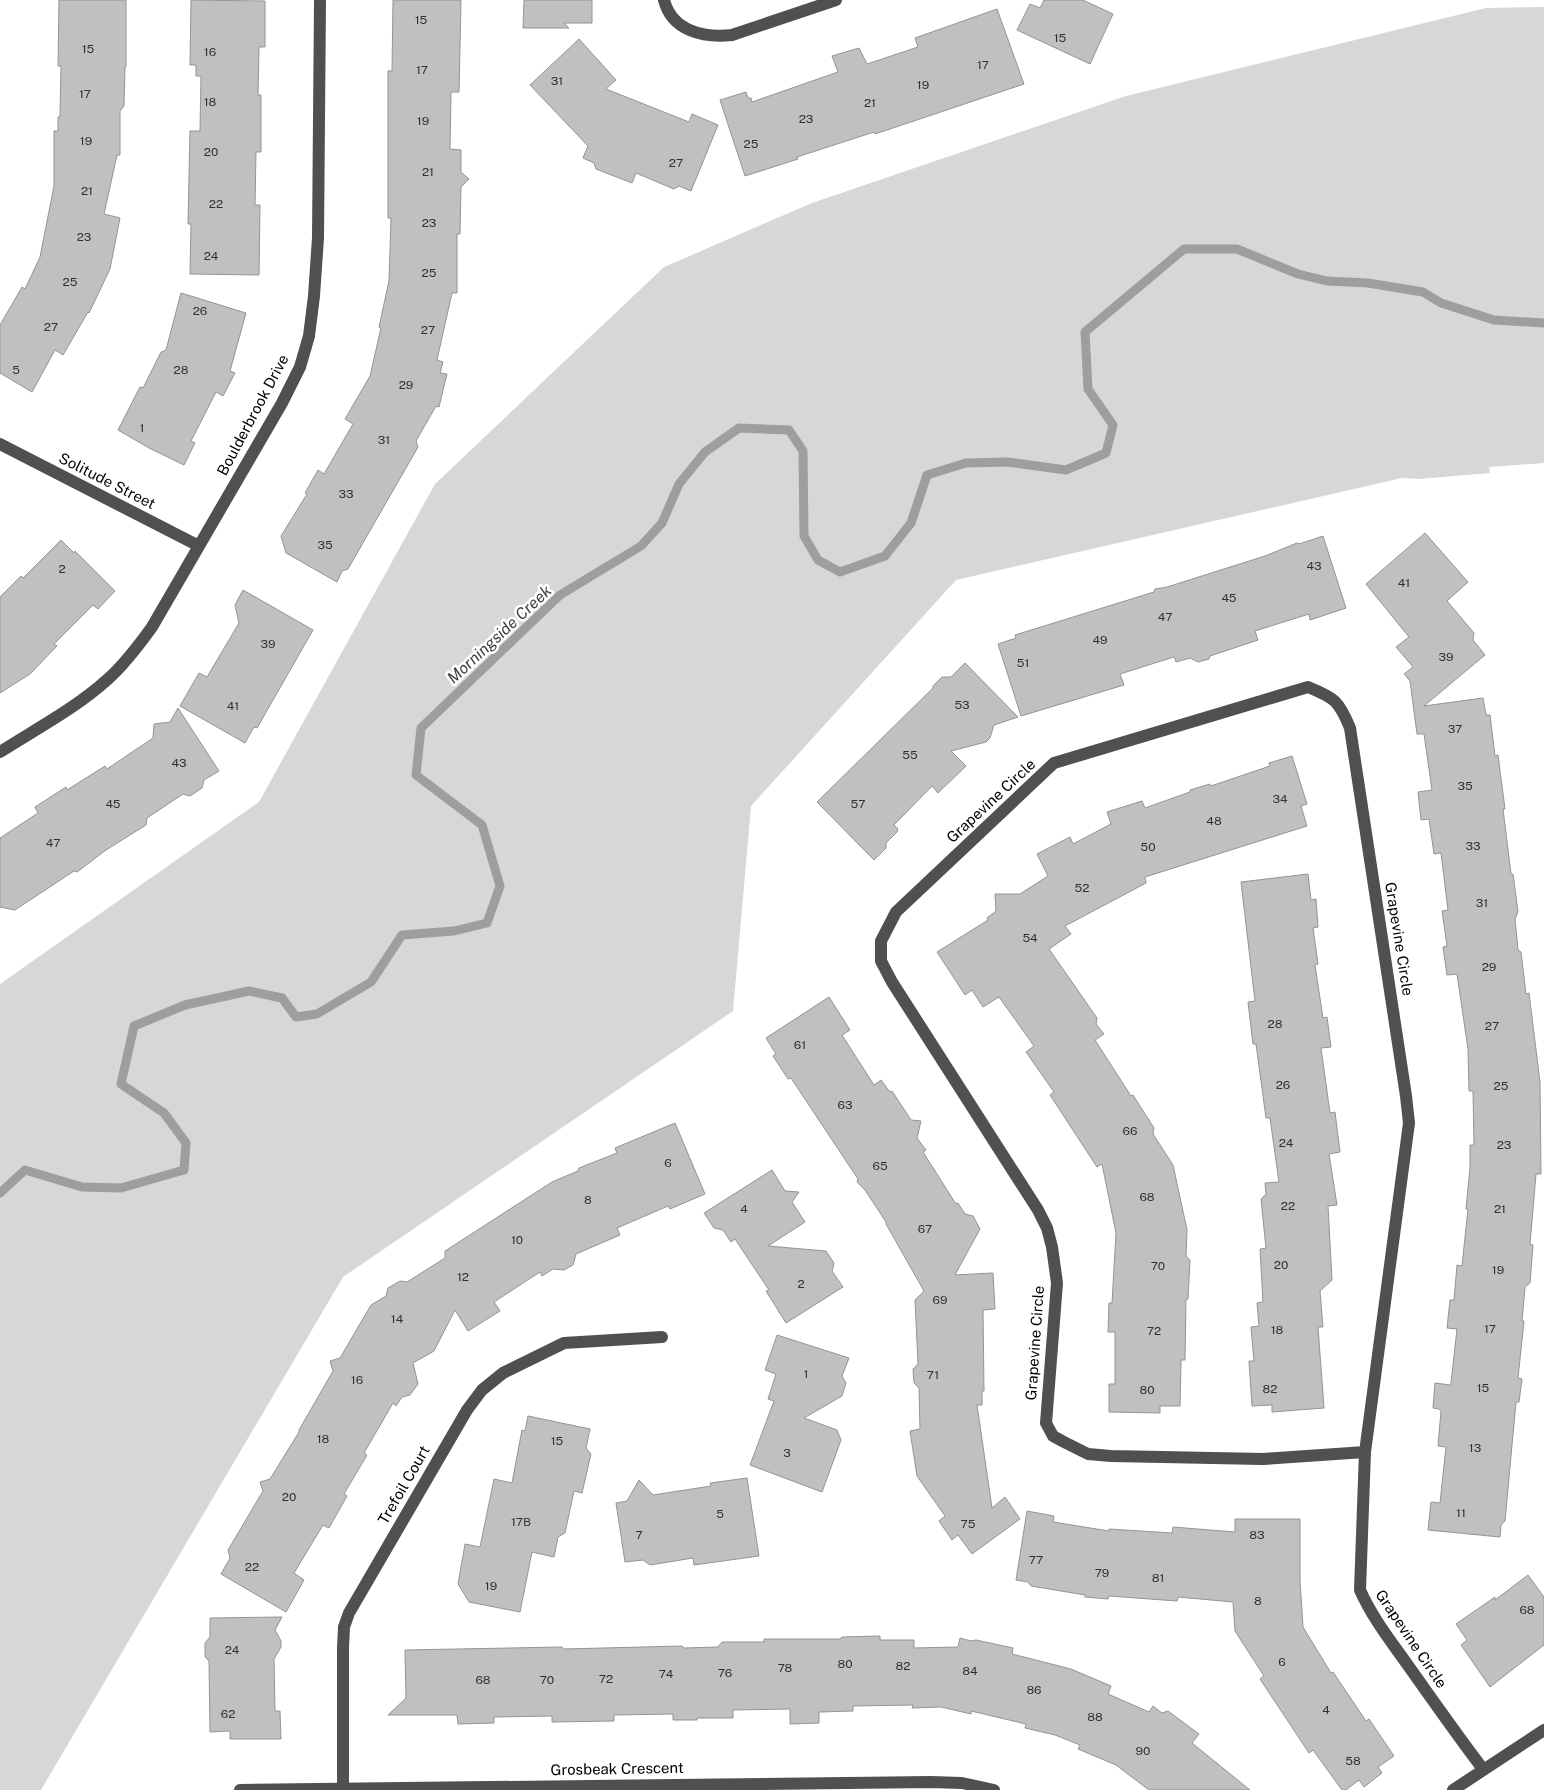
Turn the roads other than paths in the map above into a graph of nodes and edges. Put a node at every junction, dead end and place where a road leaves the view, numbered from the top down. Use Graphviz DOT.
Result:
graph roads {
  1 [pos="320,0"];
  2 [pos="664,0"];
  3 [pos="836,0"];
  4 [pos="0,444"];
  5 [pos="199,546"];
  6 [pos="0,752"];
  7 [pos="662,1336"];
  8 [pos="1365,1452"];
  9 [pos="1544,1730"];
  10 [pos="1483,1769"];
  11 [pos="343,1789"];
  12 [pos="240,1790"];
  13 [pos="994,1790"];
  14 [pos="1453,1790"];
  1 -- 5 [label="street, Boulderbrook Drive"];
  2 -- 3 [label="street"];
  4 -- 5 [label="street, Solitude Street"];
  5 -- 6 [label="street, Boulderbrook Drive"];
  7 -- 11 [label="street, Trefoil Court"];
  8 -- 8 [label="street, Grapevine Circle"];
  8 -- 10 [label="street, Grapevine Circle"];
  9 -- 10 [label="street"];
  10 -- 14 [label="street"];
  11 -- 12 [label="street, Grosbeak Crescent"];
  11 -- 13 [label="street, Grosbeak Crescent"];
}
